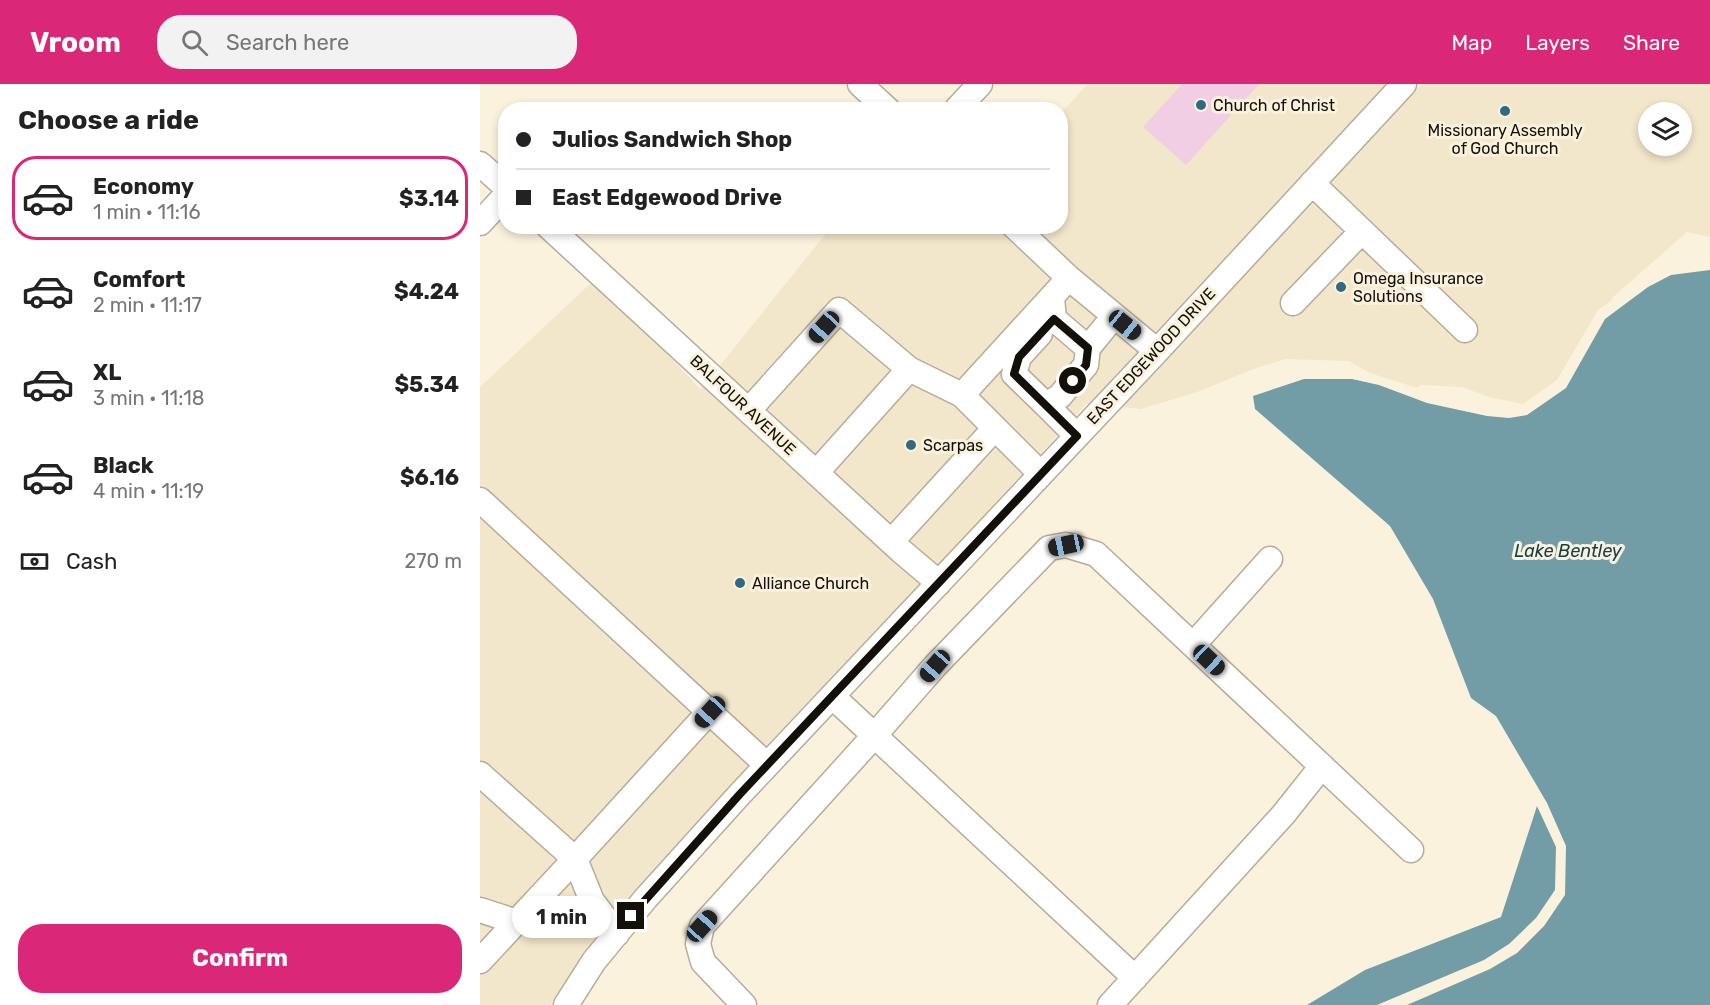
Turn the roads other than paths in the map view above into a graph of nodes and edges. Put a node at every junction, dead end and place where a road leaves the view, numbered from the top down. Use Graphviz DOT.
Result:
graph roads {
  1 [pos="860,84"];
  2 [pos="980,84"];
  3 [pos="1404,84"];
  4 [pos="879,102"];
  5 [pos="963,102"];
  6 [pos="480,164"];
  7 [pos="498,180"];
  8 [pos="1312,183"];
  9 [pos="498,204"];
  10 [pos="480,223"];
  11 [pos="1362,231"];
  12 [pos="557,234"];
  13 [pos="1023,234"];
  14 [pos="1070,278"];
  15 [pos="1293,303"];
  16 [pos="1053,308"];
  17 [pos="1114,316"];
  18 [pos="1465,330"];
  19 [pos="1088,348"];
  20 [pos="1157,351"];
  21 [pos="909,369"];
  22 [pos="962,395"];
  23 [pos="1046,405"];
  24 [pos="749,410"];
  25 [pos="995,428"];
  26 [pos="1077,436"];
  27 [pos="816,473"];
  28 [pos="1041,474"];
  29 [pos="480,500"];
  30 [pos="891,542"];
  31 [pos="1270,559"];
  32 [pos="939,583"];
  33 [pos="1193,645"];
  34 [pos="832,696"];
  35 [pos="710,712"];
  36 [pos="874,736"];
  37 [pos="767,765"];
  38 [pos="1322,766"];
  39 [pos="480,774"];
  40 [pos="1411,850"];
  41 [pos="575,859"];
  42 [pos="480,910"];
  43 [pos="517,922"];
  44 [pos="616,934"];
  45 [pos="480,961"];
  46 [pos="1135,978"];
  47 [pos="566,1005"];
  48 [pos="744,1005"];
  49 [pos="1110,1005"];
  1 -- 4 [label="street"];
  2 -- 5 [label="street"];
  3 -- 8 [label="street, EAST EDGEWOOD DRIVE"];
  6 -- 7 [label="street"];
  8 -- 11 [label="street"];
  8 -- 20 [label="street, EAST EDGEWOOD DRIVE"];
  9 -- 10 [label="street"];
  11 -- 15 [label="street"];
  11 -- 18 [label="street"];
  12 -- 24 [label="street, BALFOUR AVENUE"];
  13 -- 14 [label="street"];
  14 -- 16 [label="street"];
  14 -- 17 [label="street"];
  16 -- 19 [label="street"];
  16 -- 22 [label="street"];
  16 -- 23 [label="street"];
  17 -- 19 [label="street"];
  17 -- 20 [label="street"];
  19 -- 23 [label="street"];
  20 -- 26 [label="street, EAST EDGEWOOD DRIVE"];
  21 -- 22 [label="street"];
  21 -- 24 [label="street"];
  21 -- 27 [label="street"];
  22 -- 25 [label="street"];
  23 -- 26 [label="street"];
  24 -- 27 [label="street, BALFOUR AVENUE"];
  25 -- 28 [label="street"];
  25 -- 30 [label="street"];
  26 -- 28 [label="street, EAST EDGEWOOD DRIVE"];
  27 -- 30 [label="street, BALFOUR AVENUE"];
  28 -- 32 [label="street, EAST EDGEWOOD DRIVE"];
  29 -- 35 [label="street"];
  30 -- 32 [label="street, BALFOUR AVENUE"];
  31 -- 33 [label="street"];
  32 -- 34 [label="street, EAST EDGEWOOD DRIVE"];
  33 -- 36 [label="street"];
  33 -- 38 [label="street"];
  34 -- 36 [label="street"];
  34 -- 37 [label="street, EAST EDGEWOOD DRIVE"];
  35 -- 37 [label="street"];
  35 -- 41 [label="street"];
  36 -- 46 [label="street"];
  36 -- 48 [label="street"];
  37 -- 44 [label="street, EAST EDGEWOOD DRIVE"];
  38 -- 40 [label="street"];
  38 -- 46 [label="street"];
  39 -- 41 [label="street"];
  41 -- 43 [label="street"];
  41 -- 44 [label="street"];
  42 -- 43 [label="street"];
  43 -- 45 [label="street"];
  44 -- 47 [label="street, EAST EDGEWOOD DRIVE"];
  46 -- 49 [label="street"];
}
